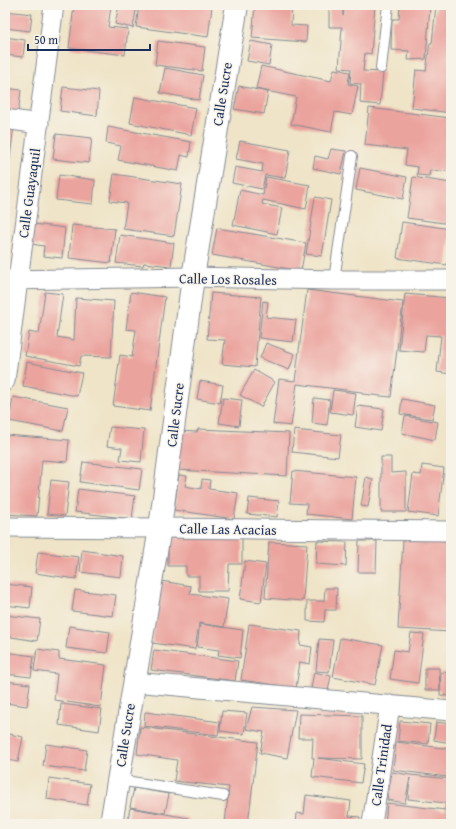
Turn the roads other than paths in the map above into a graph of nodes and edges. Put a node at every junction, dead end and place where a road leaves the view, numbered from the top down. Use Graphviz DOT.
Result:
graph roads {
  1 [pos="54,5"];
  2 [pos="236,5"];
  3 [pos="388,5"];
  4 [pos="381,68"];
  5 [pos="5,118"];
  6 [pos="39,124"];
  7 [pos="352,156"];
  8 [pos="193,277"];
  9 [pos="11,280"];
  10 [pos="334,280"];
  11 [pos="451,280"];
  12 [pos="5,381"];
  13 [pos="5,527"];
  14 [pos="160,528"];
  15 [pos="451,531"];
  16 [pos="134,682"];
  17 [pos="390,705"];
  18 [pos="451,711"];
  19 [pos="118,780"];
  20 [pos="223,796"];
  21 [pos="112,824"];
  22 [pos="372,824"];
  1 -- 6 [label="street, Calle Guayaquil"];
  2 -- 8 [label="street, Calle Sucre"];
  3 -- 4 [label="lane"];
  5 -- 6 [label="street"];
  6 -- 9 [label="street, Calle Guayaquil"];
  7 -- 10 [label="lane"];
  8 -- 9 [label="street, Calle Los Rosales"];
  8 -- 10 [label="street, Calle Los Rosales"];
  8 -- 14 [label="street, Calle Sucre"];
  9 -- 12 [label="street, Calle Guayaquil"];
  10 -- 11 [label="street, Calle Los Rosales"];
  13 -- 14 [label="street, Calle Las Acacias"];
  14 -- 15 [label="street, Calle Las Acacias"];
  14 -- 16 [label="street, Calle Sucre"];
  16 -- 17 [label="street"];
  16 -- 19 [label="street, Calle Sucre"];
  17 -- 18 [label="street"];
  17 -- 22 [label="street, Calle Trinidad"];
  19 -- 20 [label="lane"];
  19 -- 21 [label="street, Calle Sucre"];
}
